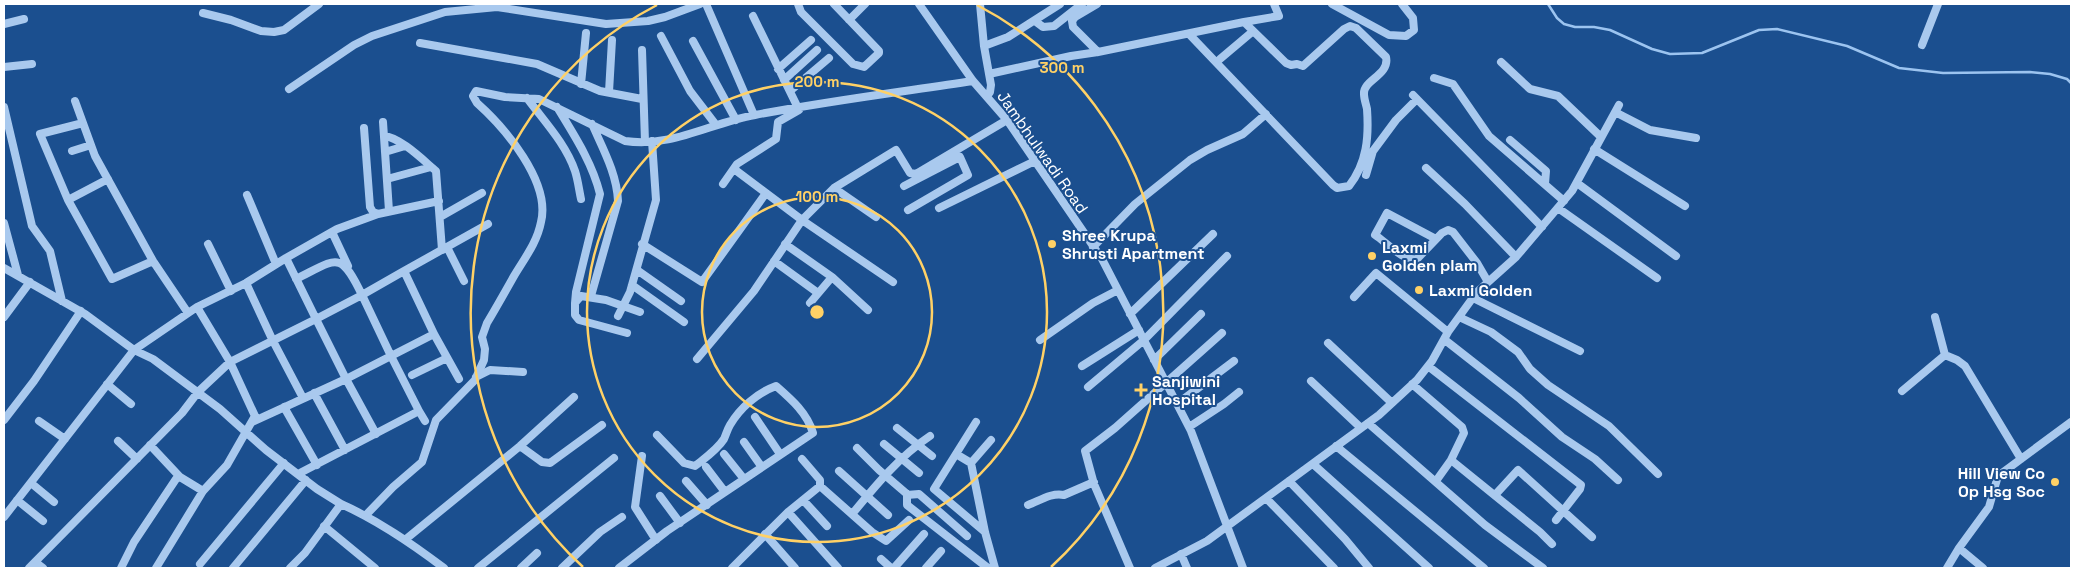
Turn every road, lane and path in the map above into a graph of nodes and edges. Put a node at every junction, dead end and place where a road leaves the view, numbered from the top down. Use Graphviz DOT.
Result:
graph roads {
  1 [pos="320,4"];
  2 [pos="700,4"];
  3 [pos="706,4"];
  4 [pos="798,4"];
  5 [pos="834,4"];
  6 [pos="865,4"];
  7 [pos="919,4"];
  8 [pos="980,4"];
  9 [pos="1060,4"];
  10 [pos="1082,4"];
  11 [pos="1097,4"];
  12 [pos="1274,4"];
  13 [pos="1332,4"];
  14 [pos="1402,4"];
  15 [pos="1938,4"];
  16 [pos="514,6"];
  17 [pos="203,13"];
  18 [pos="753,16"];
  19 [pos="24,19"];
  20 [pos="849,20"];
  21 [pos="1035,21"];
  22 [pos="1244,22"];
  23 [pos="4,24"];
  24 [pos="1252,32"];
  25 [pos="586,33"];
  26 [pos="1189,34"];
  27 [pos="661,36"];
  28 [pos="612,40"];
  29 [pos="811,40"];
  30 [pos="693,41"];
  31 [pos="420,44"];
  32 [pos="1922,45"];
  33 [pos="984,46"];
  34 [pos="642,50"];
  35 [pos="817,50"];
  36 [pos="1098,52"];
  37 [pos="828,58"];
  38 [pos="1220,59"];
  39 [pos="1501,62"];
  40 [pos="32,64"];
  41 [pos="4,68"];
  42 [pos="778,69"];
  43 [pos="989,74"];
  44 [pos="1434,78"];
  45 [pos="784,80"];
  46 [pos="973,81"];
  47 [pos="581,84"];
  48 [pos="289,89"];
  49 [pos="790,91"];
  50 [pos="609,92"];
  51 [pos="987,96"];
  52 [pos="527,98"];
  53 [pos="642,99"];
  54 [pos="75,100"];
  55 [pos="4,107"];
  56 [pos="557,108"];
  57 [pos="798,108"];
  58 [pos="1266,114"];
  59 [pos="754,115"];
  60 [pos="736,120"];
  61 [pos="1007,120"];
  62 [pos="83,122"];
  63 [pos="383,122"];
  64 [pos="592,124"];
  65 [pos="716,125"];
  66 [pos="364,128"];
  67 [pos="384,136"];
  68 [pos="1601,137"];
  69 [pos="1696,138"];
  70 [pos="1510,140"];
  71 [pos="648,142"];
  72 [pos="91,145"];
  73 [pos="405,146"];
  74 [pos="1594,149"];
  75 [pos="72,151"];
  76 [pos="385,152"];
  77 [pos="959,153"];
  78 [pos="1035,161"];
  79 [pos="431,168"];
  80 [pos="1426,168"];
  81 [pos="734,169"];
  82 [pos="1366,175"];
  83 [pos="108,179"];
  84 [pos="387,179"];
  85 [pos="1577,182"];
  86 [pos="723,184"];
  87 [pos="1545,184"];
  88 [pos="904,186"];
  89 [pos="834,188"];
  90 [pos="482,193"];
  91 [pos="766,193"];
  92 [pos="247,196"];
  93 [pos="581,199"];
  94 [pos="68,200"];
  95 [pos="439,201"];
  96 [pos="1564,201"];
  97 [pos="1685,206"];
  98 [pos="939,208"];
  99 [pos="1558,208"];
  100 [pos="908,210"];
  101 [pos="389,211"];
  102 [pos="378,214"];
  103 [pos="440,217"];
  104 [pos="876,217"];
  105 [pos="802,220"];
  106 [pos="4,223"];
  107 [pos="488,224"];
  108 [pos="1542,227"];
  109 [pos="332,232"];
  110 [pos="1213,234"];
  111 [pos="1436,239"];
  112 [pos="208,244"];
  113 [pos="642,244"];
  114 [pos="785,244"];
  115 [pos="1093,247"];
  116 [pos="444,248"];
  117 [pos="1227,256"];
  118 [pos="1676,256"];
  119 [pos="1516,257"];
  120 [pos="286,258"];
  121 [pos="154,261"];
  122 [pos="774,261"];
  123 [pos="276,264"];
  124 [pos="4,268"];
  125 [pos="637,270"];
  126 [pos="350,271"];
  127 [pos="404,271"];
  128 [pos="18,275"];
  129 [pos="832,277"];
  130 [pos="1658,278"];
  131 [pos="296,279"];
  132 [pos="464,281"];
  133 [pos="30,282"];
  134 [pos="892,282"];
  135 [pos="1488,282"];
  136 [pos="246,283"];
  137 [pos="632,285"];
  138 [pos="1118,290"];
  139 [pos="230,291"];
  140 [pos="818,293"];
  141 [pos="362,295"];
  142 [pos="591,296"];
  143 [pos="1354,297"];
  144 [pos="1472,298"];
  145 [pos="62,301"];
  146 [pos="681,301"];
  147 [pos="575,303"];
  148 [pos="810,303"];
  149 [pos="623,306"];
  150 [pos="197,307"];
  151 [pos="868,310"];
  152 [pos="81,311"];
  153 [pos="640,312"];
  154 [pos="188,313"];
  155 [pos="1130,314"];
  156 [pos="1201,314"];
  157 [pos="618,316"];
  158 [pos="4,317"];
  159 [pos="1459,317"];
  160 [pos="1935,317"];
  161 [pos="316,319"];
  162 [pos="684,322"];
  163 [pos="1139,330"];
  164 [pos="627,333"];
  165 [pos="1222,333"];
  166 [pos="434,334"];
  167 [pos="1446,336"];
  168 [pos="1040,340"];
  169 [pos="1144,340"];
  170 [pos="272,341"];
  171 [pos="1328,344"];
  172 [pos="134,350"];
  173 [pos="1580,350"];
  174 [pos="391,356"];
  175 [pos="1945,356"];
  176 [pos="447,358"];
  177 [pos="697,359"];
  178 [pos="1154,360"];
  179 [pos="1234,361"];
  180 [pos="230,362"];
  181 [pos="1082,366"];
  182 [pos="1428,366"];
  183 [pos="522,372"];
  184 [pos="412,375"];
  185 [pos="476,377"];
  186 [pos="346,379"];
  187 [pos="459,379"];
  188 [pos="1312,381"];
  189 [pos="1166,382"];
  190 [pos="107,384"];
  191 [pos="1412,384"];
  192 [pos="1088,387"];
  193 [pos="1902,390"];
  194 [pos="198,392"];
  195 [pos="1239,392"];
  196 [pos="314,393"];
  197 [pos="303,398"];
  198 [pos="574,398"];
  199 [pos="1392,403"];
  200 [pos="131,404"];
  201 [pos="1177,404"];
  202 [pos="284,407"];
  203 [pos="419,411"];
  204 [pos="754,417"];
  205 [pos="4,420"];
  206 [pos="39,420"];
  207 [pos="252,422"];
  208 [pos="425,422"];
  209 [pos="976,422"];
  210 [pos="2071,422"];
  211 [pos="1368,423"];
  212 [pos="602,425"];
  213 [pos="897,428"];
  214 [pos="1189,428"];
  215 [pos="1361,428"];
  216 [pos="247,433"];
  217 [pos="376,434"];
  218 [pos="657,434"];
  219 [pos="930,436"];
  220 [pos="65,439"];
  221 [pos="991,440"];
  222 [pos="118,441"];
  223 [pos="744,442"];
  224 [pos="884,444"];
  225 [pos="150,445"];
  226 [pos="917,445"];
  227 [pos="520,446"];
  228 [pos="1336,446"];
  229 [pos="857,448"];
  230 [pos="345,450"];
  231 [pos="724,454"];
  232 [pos="780,454"];
  233 [pos="956,454"];
  234 [pos="642,456"];
  235 [pos="932,456"];
  236 [pos="614,458"];
  237 [pos="137,459"];
  238 [pos="802,459"];
  239 [pos="2021,459"];
  240 [pos="902,460"];
  241 [pos="1451,460"];
  242 [pos="971,463"];
  243 [pos="284,464"];
  244 [pos="1313,464"];
  245 [pos="316,465"];
  246 [pos="761,466"];
  247 [pos="706,467"];
  248 [pos="839,471"];
  249 [pos="919,473"];
  250 [pos="298,474"];
  251 [pos="1658,474"];
  252 [pos="885,475"];
  253 [pos="180,477"];
  254 [pos="744,479"];
  255 [pos="306,480"];
  256 [pos="1618,480"];
  257 [pos="686,481"];
  258 [pos="1289,481"];
  259 [pos="1436,481"];
  260 [pos="1094,482"];
  261 [pos="31,483"];
  262 [pos="820,486"];
  263 [pos="203,491"];
  264 [pos="725,492"];
  265 [pos="868,495"];
  266 [pos="907,495"];
  267 [pos="660,496"];
  268 [pos="1495,496"];
  269 [pos="1266,498"];
  270 [pos="17,500"];
  271 [pos="803,500"];
  272 [pos="54,502"];
  273 [pos="341,504"];
  274 [pos="707,505"];
  275 [pos="1028,505"];
  276 [pos="1563,510"];
  277 [pos="788,512"];
  278 [pos="853,513"];
  279 [pos="366,515"];
  280 [pos="888,515"];
  281 [pos="622,516"];
  282 [pos="4,517"];
  283 [pos="909,520"];
  284 [pos="1556,520"];
  285 [pos="43,522"];
  286 [pos="680,523"];
  287 [pos="324,526"];
  288 [pos="827,526"];
  289 [pos="1227,526"];
  290 [pos="985,532"];
  291 [pos="765,534"];
  292 [pos="924,534"];
  293 [pos="967,536"];
  294 [pos="1592,538"];
  295 [pos="406,539"];
  296 [pos="656,540"];
  297 [pos="1552,544"];
  298 [pos="1959,548"];
  299 [pos="941,551"];
  300 [pos="537,554"];
  301 [pos="1181,554"];
  302 [pos="881,559"];
  303 [pos="628,562"];
  304 [pos="200,564"];
  305 [pos="32,565"];
  306 [pos="43,568"];
  307 [pos="121,568"];
  308 [pos="156,568"];
  309 [pos="233,568"];
  310 [pos="290,568"];
  311 [pos="375,568"];
  312 [pos="444,568"];
  313 [pos="478,568"];
  314 [pos="521,568"];
  315 [pos="562,568"];
  316 [pos="620,568"];
  317 [pos="634,568"];
  318 [pos="733,568"];
  319 [pos="795,568"];
  320 [pos="838,568"];
  321 [pos="893,568"];
  322 [pos="926,568"];
  323 [pos="988,568"];
  324 [pos="996,568"];
  325 [pos="1129,568"];
  326 [pos="1155,568"];
  327 [pos="1188,568"];
  328 [pos="1243,568"];
  329 [pos="1334,568"];
  330 [pos="1369,568"];
  331 [pos="1430,568"];
  332 [pos="1484,568"];
  333 [pos="1542,568"];
  334 [pos="1947,568"];
  335 [pos="1983,568"];
  1 -- 17 [label="street"];
  2 -- 16 [label="street"];
  3 -- 59 [label="street"];
  4 -- 20 [label="street"];
  5 -- 20 [label="street"];
  6 -- 20 [label="street"];
  7 -- 46 [label="street, Jambhulwadi Road"];
  8 -- 33 [label="street"];
  9 -- 21 [label="street"];
  10 -- 21 [label="street"];
  11 -- 36 [label="street"];
  12 -- 22 [label="street"];
  13 -- 14 [label="street"];
  15 -- 32 [label="street"];
  16 -- 48 [label="street"];
  18 -- 42 [label="street"];
  19 -- 23 [label="street"];
  21 -- 33 [label="street"];
  22 -- 24 [label="street"];
  22 -- 26 [label="street"];
  24 -- 38 [label="street"];
  24 -- 58 [label="street"];
  25 -- 47 [label="street"];
  26 -- 36 [label="street"];
  26 -- 58 [label="street"];
  27 -- 65 [label="street"];
  28 -- 50 [label="street"];
  29 -- 42 [label="street"];
  30 -- 60 [label="street"];
  31 -- 47 [label="street"];
  33 -- 43 [label="street"];
  34 -- 53 [label="street"];
  35 -- 45 [label="street"];
  36 -- 43 [label="street"];
  37 -- 49 [label="street"];
  39 -- 68 [label="street"];
  40 -- 41 [label="street"];
  42 -- 45 [label="street"];
  43 -- 51 [label="street"];
  44 -- 87 [label="street"];
  45 -- 49 [label="street"];
  46 -- 51 [label="street, Jambhulwadi Road"];
  46 -- 57 [label="street"];
  47 -- 50 [label="street"];
  49 -- 57 [label="street"];
  50 -- 53 [label="street"];
  51 -- 61 [label="street, Jambhulwadi Road"];
  52 -- 56 [label="street"];
  52 -- 93 [label="street"];
  52 -- 185 [label="street"];
  53 -- 71 [label="street"];
  54 -- 62 [label="street"];
  55 -- 145 [label="street"];
  56 -- 64 [label="street"];
  56 -- 147 [label="street"];
  57 -- 59 [label="street"];
  57 -- 81 [label="street"];
  58 -- 115 [label="street"];
  59 -- 60 [label="street"];
  60 -- 65 [label="street"];
  61 -- 77 [label="street"];
  61 -- 78 [label="street, Jambhulwadi Road"];
  62 -- 72 [label="street"];
  62 -- 94 [label="street"];
  63 -- 67 [label="street"];
  64 -- 71 [label="street"];
  64 -- 142 [label="street"];
  65 -- 71 [label="street"];
  66 -- 102 [label="street"];
  67 -- 73 [label="street"];
  67 -- 76 [label="street"];
  68 -- 69 [label="street"];
  68 -- 74 [label="street"];
  70 -- 87 [label="street"];
  71 -- 113 [label="street"];
  72 -- 75 [label="street"];
  72 -- 83 [label="street"];
  73 -- 76 [label="street"];
  73 -- 79 [label="street"];
  74 -- 85 [label="street"];
  74 -- 97 [label="street"];
  76 -- 84 [label="street"];
  77 -- 88 [label="street"];
  77 -- 89 [label="street"];
  77 -- 100 [label="street"];
  78 -- 98 [label="street"];
  78 -- 115 [label="street, Jambhulwadi Road"];
  79 -- 84 [label="street"];
  79 -- 95 [label="street"];
  80 -- 119 [label="street"];
  81 -- 86 [label="street"];
  81 -- 91 [label="street"];
  82 -- 108 [label="street"];
  83 -- 94 [label="street"];
  83 -- 121 [label="street"];
  84 -- 101 [label="street"];
  85 -- 96 [label="street"];
  85 -- 118 [label="street"];
  87 -- 96 [label="street"];
  89 -- 104 [label="street"];
  89 -- 105 [label="street"];
  90 -- 103 [label="street"];
  91 -- 105 [label="street"];
  91 -- 113 [label="street"];
  92 -- 123 [label="street"];
  94 -- 121 [label="street"];
  95 -- 101 [label="street"];
  95 -- 103 [label="street"];
  96 -- 99 [label="street"];
  99 -- 108 [label="street"];
  99 -- 130 [label="street"];
  101 -- 102 [label="street"];
  102 -- 109 [label="street"];
  103 -- 116 [label="street"];
  105 -- 114 [label="street"];
  105 -- 134 [label="street"];
  106 -- 128 [label="street"];
  107 -- 116 [label="street"];
  108 -- 119 [label="street"];
  109 -- 120 [label="street"];
  109 -- 126 [label="street"];
  110 -- 155 [label="street"];
  111 -- 111 [label="street"];
  111 -- 135 [label="street"];
  112 -- 139 [label="street"];
  113 -- 125 [label="street"];
  114 -- 122 [label="street"];
  114 -- 129 [label="street"];
  115 -- 138 [label="street, Jambhulwadi Road"];
  116 -- 127 [label="street"];
  116 -- 132 [label="street"];
  117 -- 169 [label="street"];
  119 -- 135 [label="street"];
  120 -- 123 [label="street"];
  120 -- 131 [label="street"];
  121 -- 154 [label="street"];
  122 -- 140 [label="street"];
  122 -- 177 [label="street"];
  123 -- 136 [label="street"];
  124 -- 128 [label="street"];
  125 -- 137 [label="street"];
  125 -- 146 [label="street"];
  126 -- 131 [label="street"];
  126 -- 141 [label="street"];
  127 -- 141 [label="street"];
  127 -- 166 [label="street"];
  128 -- 133 [label="street"];
  129 -- 140 [label="street"];
  129 -- 151 [label="street"];
  131 -- 161 [label="street"];
  133 -- 145 [label="street"];
  133 -- 158 [label="street"];
  135 -- 144 [label="street"];
  136 -- 139 [label="street"];
  136 -- 170 [label="street"];
  137 -- 149 [label="street"];
  137 -- 162 [label="street"];
  138 -- 155 [label="street, Jambhulwadi Road"];
  138 -- 168 [label="street"];
  139 -- 150 [label="street"];
  140 -- 148 [label="street"];
  141 -- 161 [label="street"];
  141 -- 174 [label="street"];
  142 -- 147 [label="street"];
  142 -- 149 [label="street"];
  143 -- 167 [label="street"];
  144 -- 159 [label="street"];
  144 -- 173 [label="street"];
  145 -- 152 [label="street"];
  147 -- 164 [label="street"];
  149 -- 153 [label="street"];
  149 -- 157 [label="street"];
  150 -- 154 [label="street"];
  150 -- 180 [label="street"];
  152 -- 172 [label="street"];
  152 -- 205 [label="street"];
  154 -- 172 [label="street"];
  155 -- 163 [label="street, Jambhulwadi Road"];
  156 -- 178 [label="street"];
  159 -- 167 [label="street"];
  159 -- 251 [label="street"];
  160 -- 175 [label="street"];
  161 -- 170 [label="street"];
  161 -- 186 [label="street"];
  163 -- 169 [label="street, Jambhulwadi Road"];
  163 -- 181 [label="street"];
  165 -- 189 [label="street"];
  166 -- 174 [label="street"];
  166 -- 176 [label="street"];
  167 -- 182 [label="street"];
  167 -- 256 [label="street"];
  169 -- 178 [label="street, Jambhulwadi Road"];
  169 -- 192 [label="street"];
  170 -- 180 [label="street"];
  170 -- 197 [label="street"];
  171 -- 199 [label="street"];
  172 -- 190 [label="street"];
  172 -- 194 [label="street"];
  174 -- 186 [label="street"];
  174 -- 203 [label="street"];
  175 -- 193 [label="street"];
  175 -- 239 [label="street"];
  176 -- 184 [label="street"];
  176 -- 187 [label="street"];
  178 -- 189 [label="street, Jambhulwadi Road"];
  179 -- 201 [label="street"];
  180 -- 194 [label="street"];
  180 -- 207 [label="street"];
  182 -- 191 [label="street"];
  182 -- 276 [label="street"];
  183 -- 185 [label="street"];
  185 -- 279 [label="street"];
  186 -- 196 [label="street"];
  186 -- 217 [label="street"];
  188 -- 215 [label="street"];
  189 -- 201 [label="street, Jambhulwadi Road"];
  189 -- 260 [label="street"];
  190 -- 200 [label="street"];
  190 -- 220 [label="street"];
  191 -- 199 [label="street"];
  191 -- 241 [label="street"];
  194 -- 216 [label="street"];
  194 -- 225 [label="street"];
  195 -- 214 [label="street"];
  196 -- 197 [label="street"];
  196 -- 230 [label="street"];
  197 -- 202 [label="street"];
  198 -- 227 [label="street"];
  199 -- 211 [label="street"];
  201 -- 214 [label="street, Jambhulwadi Road"];
  202 -- 207 [label="street"];
  202 -- 245 [label="street"];
  203 -- 208 [label="street"];
  203 -- 217 [label="street"];
  204 -- 232 [label="street"];
  206 -- 220 [label="street"];
  207 -- 216 [label="street"];
  209 -- 233 [label="street"];
  210 -- 239 [label="street"];
  211 -- 215 [label="street"];
  211 -- 259 [label="street"];
  212 -- 227 [label="street"];
  213 -- 226 [label="street"];
  214 -- 289 [label="street, Jambhulwadi Road"];
  215 -- 228 [label="street"];
  216 -- 243 [label="street"];
  216 -- 263 [label="street"];
  217 -- 230 [label="street"];
  218 -- 232 [label="street"];
  219 -- 226 [label="street"];
  220 -- 261 [label="street"];
  221 -- 242 [label="street"];
  222 -- 237 [label="street"];
  223 -- 246 [label="street"];
  224 -- 240 [label="street"];
  225 -- 237 [label="street"];
  225 -- 253 [label="street"];
  226 -- 235 [label="street"];
  226 -- 240 [label="street"];
  227 -- 295 [label="street"];
  228 -- 244 [label="street"];
  228 -- 332 [label="street"];
  229 -- 252 [label="street"];
  230 -- 245 [label="street"];
  231 -- 254 [label="street"];
  232 -- 246 [label="street"];
  233 -- 242 [label="street"];
  233 -- 290 [label="street"];
  234 -- 296 [label="street"];
  236 -- 313 [label="street"];
  237 -- 305 [label="street"];
  238 -- 262 [label="street"];
  239 -- 298 [label="street"];
  240 -- 249 [label="street"];
  240 -- 252 [label="street"];
  241 -- 259 [label="street"];
  241 -- 268 [label="street"];
  242 -- 290 [label="street"];
  243 -- 250 [label="street"];
  243 -- 304 [label="street"];
  244 -- 258 [label="street"];
  244 -- 331 [label="street"];
  245 -- 250 [label="street"];
  246 -- 254 [label="street"];
  247 -- 264 [label="street"];
  248 -- 265 [label="street"];
  250 -- 255 [label="street"];
  252 -- 265 [label="street"];
  252 -- 266 [label="street"];
  253 -- 263 [label="street"];
  253 -- 307 [label="street"];
  254 -- 264 [label="street"];
  255 -- 273 [label="street"];
  255 -- 309 [label="street"];
  257 -- 274 [label="street"];
  258 -- 269 [label="street"];
  258 -- 330 [label="street"];
  259 -- 333 [label="street"];
  260 -- 275 [label="street"];
  260 -- 325 [label="street"];
  261 -- 270 [label="street"];
  261 -- 272 [label="street"];
  262 -- 271 [label="street"];
  262 -- 278 [label="street"];
  263 -- 308 [label="street"];
  264 -- 274 [label="street"];
  265 -- 278 [label="street"];
  265 -- 280 [label="street"];
  266 -- 293 [label="street"];
  266 -- 323 [label="street"];
  267 -- 286 [label="street"];
  268 -- 276 [label="street"];
  268 -- 297 [label="street"];
  269 -- 289 [label="street"];
  269 -- 329 [label="street"];
  270 -- 282 [label="street"];
  270 -- 285 [label="street"];
  271 -- 277 [label="street"];
  271 -- 288 [label="street"];
  273 -- 279 [label="street"];
  273 -- 287 [label="street"];
  274 -- 286 [label="street"];
  276 -- 284 [label="street"];
  276 -- 294 [label="street"];
  277 -- 291 [label="street"];
  277 -- 320 [label="street"];
  278 -- 283 [label="street"];
  279 -- 295 [label="street"];
  281 -- 315 [label="street"];
  286 -- 296 [label="street"];
  287 -- 310 [label="street"];
  287 -- 311 [label="street"];
  289 -- 301 [label="street"];
  289 -- 328 [label="street, Jambhulwadi Road"];
  290 -- 324 [label="street"];
  291 -- 318 [label="street"];
  291 -- 319 [label="street"];
  292 -- 321 [label="street"];
  295 -- 312 [label="street"];
  296 -- 303 [label="street"];
  298 -- 334 [label="street"];
  298 -- 335 [label="street"];
  299 -- 322 [label="street"];
  300 -- 314 [label="street"];
  301 -- 326 [label="street"];
  301 -- 327 [label="street"];
  302 -- 321 [label="street"];
  303 -- 316 [label="street"];
  303 -- 317 [label="street"];
  305 -- 306 [label="street"];
}
